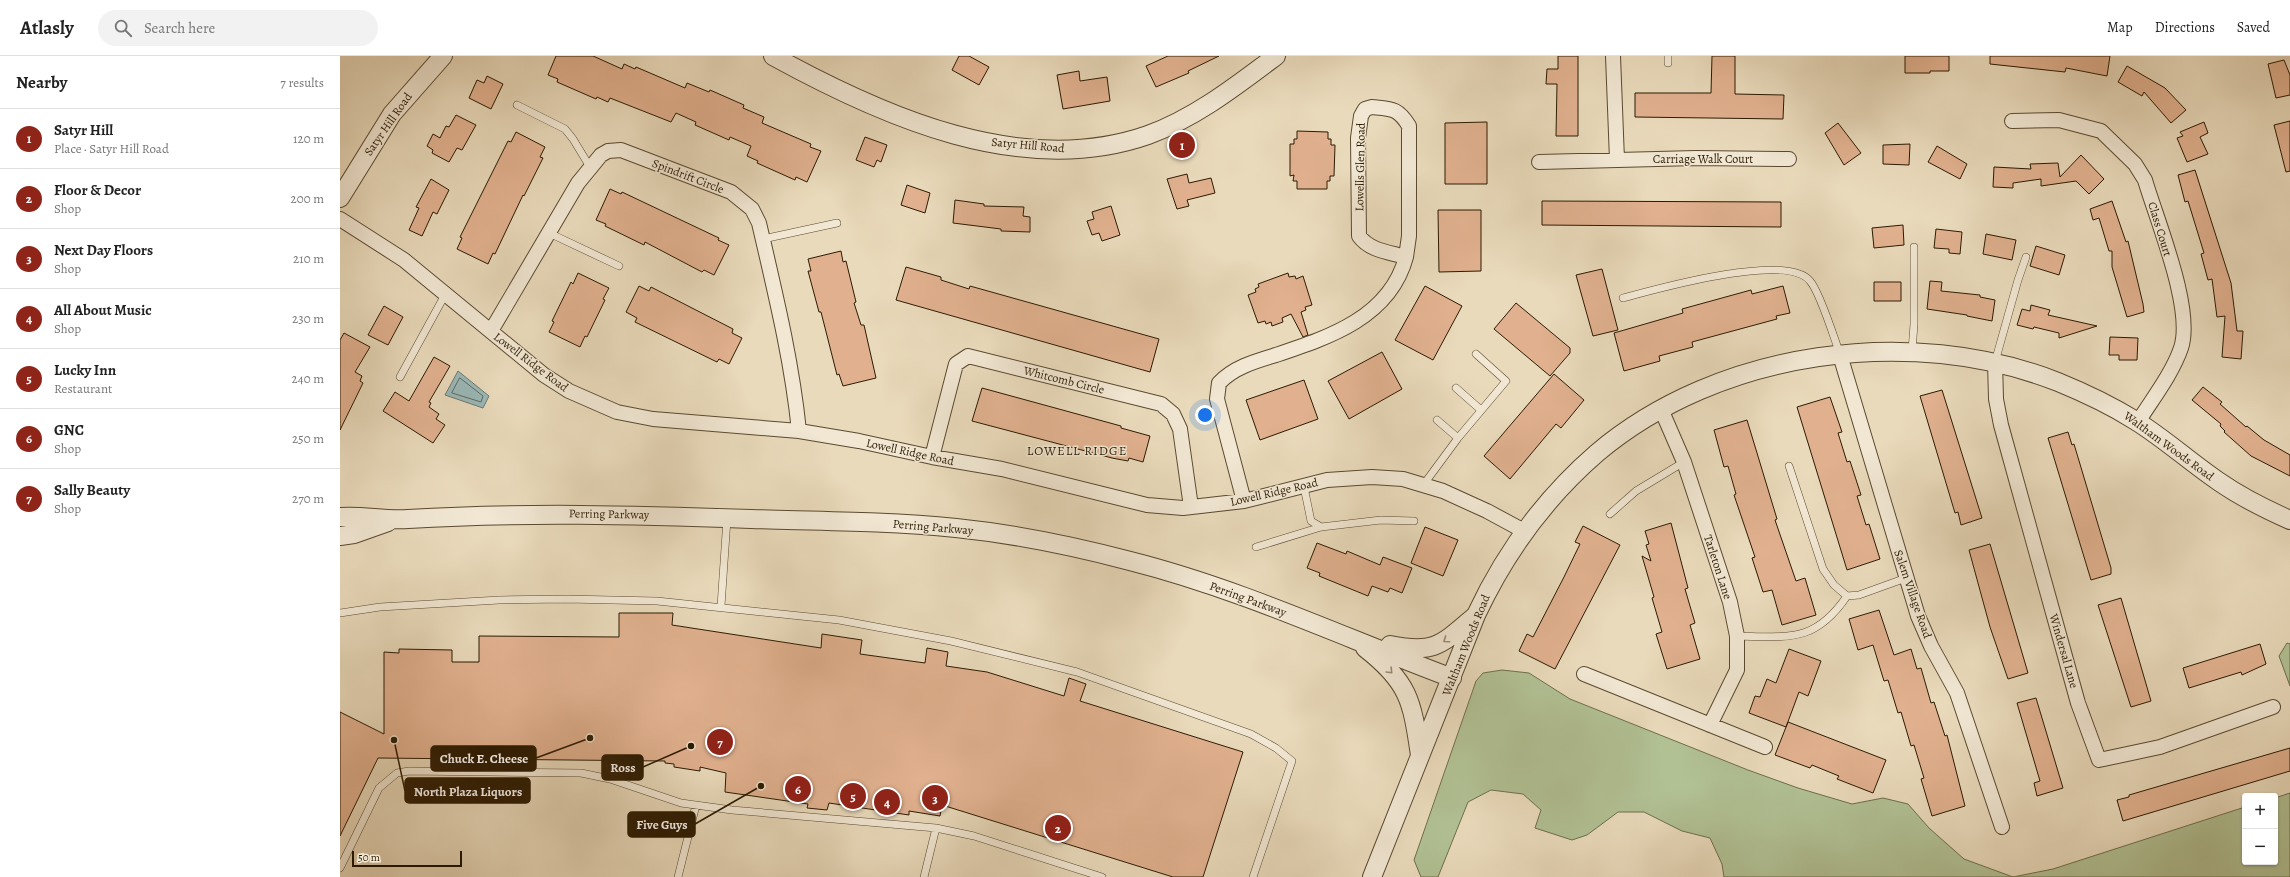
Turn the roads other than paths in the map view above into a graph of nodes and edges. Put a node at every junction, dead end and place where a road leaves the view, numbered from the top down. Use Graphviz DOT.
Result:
graph roads {
  1 [pos="443,56"];
  2 [pos="773,56"];
  3 [pos="1276,56"];
  4 [pos="1613,56"];
  5 [pos="516,105"];
  6 [pos="2012,121"];
  7 [pos="1789,159"];
  8 [pos="1617,160"];
  9 [pos="1539,162"];
  10 [pos="590,167"];
  11 [pos="340,198"];
  12 [pos="340,219"];
  13 [pos="837,222"];
  14 [pos="549,233"];
  15 [pos="763,239"];
  16 [pos="1914,247"];
  17 [pos="1406,256"];
  18 [pos="2026,257"];
  19 [pos="619,266"];
  20 [pos="446,293"];
  21 [pos="1623,298"];
  22 [pos="492,331"];
  23 [pos="1912,351"];
  24 [pos="1476,354"];
  25 [pos="1840,354"];
  26 [pos="1995,362"];
  27 [pos="400,377"];
  28 [pos="1456,388"];
  29 [pos="1661,409"];
  30 [pos="1481,410"];
  31 [pos="1437,420"];
  32 [pos="2138,422"];
  33 [pos="799,431"];
  34 [pos="1458,438"];
  35 [pos="932,457"];
  36 [pos="1684,462"];
  37 [pos="1789,466"];
  38 [pos="1424,484"];
  39 [pos="1304,487"];
  40 [pos="1244,501"];
  41 [pos="1191,507"];
  42 [pos="1610,514"];
  43 [pos="340,517"];
  44 [pos="728,518"];
  45 [pos="391,520"];
  46 [pos="2290,520"];
  47 [pos="1414,521"];
  48 [pos="1321,527"];
  49 [pos="1524,531"];
  50 [pos="340,536"];
  51 [pos="1256,547"];
  52 [pos="1906,578"];
  53 [pos="1847,596"];
  54 [pos="721,606"];
  55 [pos="340,613"];
  56 [pos="1476,615"];
  57 [pos="1738,636"];
  58 [pos="1350,637"];
  59 [pos="1584,674"];
  60 [pos="1452,678"];
  61 [pos="2273,706"];
  62 [pos="1710,725"];
  63 [pos="1764,747"];
  64 [pos="1420,756"];
  65 [pos="696,805"];
  66 [pos="2002,827"];
  67 [pos="936,828"];
  68 [pos="340,868"];
  69 [pos="678,877"];
  70 [pos="924,877"];
  71 [pos="1102,877"];
  72 [pos="1253,877"];
  73 [pos="1372,877"];
  1 -- 11 [label="street, Satyr Hill Road"];
  2 -- 3 [label="street, Satyr Hill Road"];
  4 -- 8 [label="street"];
  5 -- 10 [label="lane"];
  6 -- 32 [label="street, Class Court"];
  7 -- 8 [label="street, Carriage Walk Court"];
  8 -- 9 [label="street, Carriage Walk Court"];
  10 -- 14 [label="street, Spindrift Circle"];
  10 -- 15 [label="street, Spindrift Circle"];
  12 -- 20 [label="street, Lowell Ridge Road"];
  13 -- 15 [label="lane"];
  14 -- 19 [label="lane"];
  14 -- 22 [label="street, Spindrift Circle"];
  15 -- 33 [label="street, Spindrift Circle"];
  16 -- 23 [label="lane"];
  17 -- 17 [label="street, Lowells Glen Road"];
  17 -- 40 [label="street, Lowells Glen Road"];
  18 -- 26 [label="lane"];
  20 -- 22 [label="street, Lowell Ridge Road"];
  20 -- 27 [label="lane"];
  21 -- 25 [label="lane"];
  22 -- 33 [label="street, Lowell Ridge Road"];
  23 -- 25 [label="street, Waltham Woods Road"];
  23 -- 26 [label="street, Waltham Woods Road"];
  24 -- 30 [label="lane"];
  25 -- 29 [label="street, Waltham Woods Road"];
  25 -- 52 [label="street, Salem Village Road"];
  26 -- 32 [label="street, Waltham Woods Road"];
  26 -- 61 [label="street, Windersal Lane"];
  28 -- 30 [label="lane"];
  29 -- 36 [label="street, Tarleton Lane"];
  29 -- 49 [label="street, Waltham Woods Road"];
  30 -- 34 [label="lane"];
  31 -- 34 [label="lane"];
  32 -- 46 [label="street, Waltham Woods Road"];
  33 -- 35 [label="street, Lowell Ridge Road"];
  34 -- 38 [label="lane"];
  35 -- 41 [label="street, Lowell Ridge Road"];
  35 -- 41 [label="street, Whitcomb Circle"];
  36 -- 42 [label="lane"];
  36 -- 57 [label="street, Tarleton Lane"];
  37 -- 53 [label="lane"];
  38 -- 39 [label="street, Lowell Ridge Road"];
  38 -- 49 [label="street, Lowell Ridge Road"];
  39 -- 40 [label="street, Lowell Ridge Road"];
  39 -- 48 [label="lane"];
  40 -- 41 [label="street, Lowell Ridge Road"];
  43 -- 45 [label="street, Perring Parkway"];
  44 -- 45 [label="street, Perring Parkway"];
  44 -- 54 [label="lane"];
  44 -- 58 [label="street, Perring Parkway"];
  45 -- 50 [label="street, Perring Parkway"];
  47 -- 48 [label="lane"];
  48 -- 51 [label="lane"];
  49 -- 56 [label="street, Waltham Woods Road"];
  52 -- 53 [label="lane"];
  52 -- 66 [label="street, Salem Village Road"];
  53 -- 57 [label="lane"];
  54 -- 55 [label="lane"];
  54 -- 72 [label="lane"];
  56 -- 58 [label="street, one-way"];
  56 -- 60 [label="street, Waltham Woods Road"];
  57 -- 62 [label="street, Tarleton Lane"];
  58 -- 60 [label="street, Perring Parkway"];
  58 -- 64 [label="street, one-way"];
  59 -- 62 [label="street"];
  60 -- 64 [label="street, Waltham Woods Road"];
  62 -- 63 [label="street"];
  64 -- 73 [label="street, Waltham Woods Road"];
  65 -- 67 [label="lane"];
  65 -- 68 [label="lane"];
  65 -- 69 [label="lane"];
  67 -- 70 [label="lane"];
  67 -- 71 [label="lane"];
}
